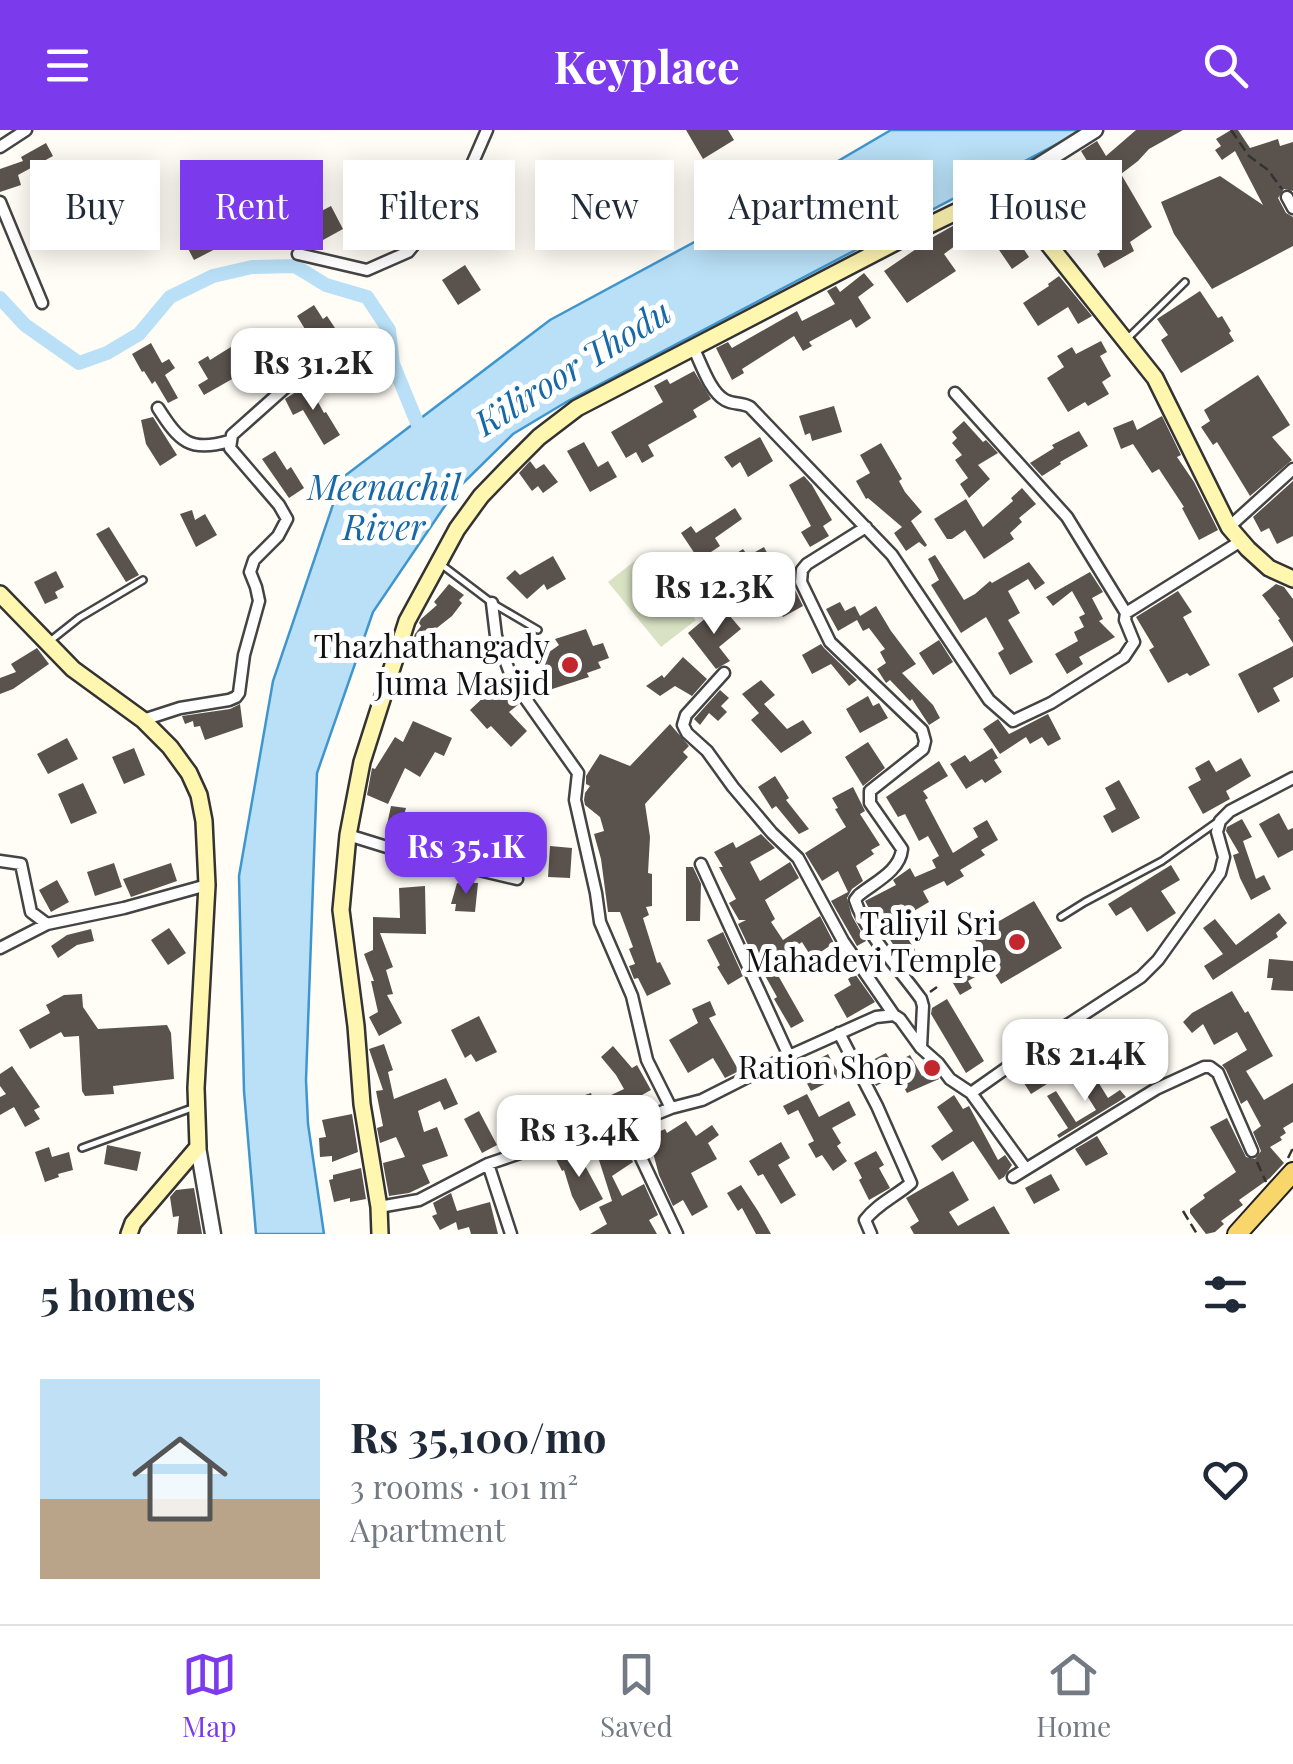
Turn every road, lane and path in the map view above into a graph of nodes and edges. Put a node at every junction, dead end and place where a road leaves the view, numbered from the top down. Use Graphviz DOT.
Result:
graph roads {
  1 [pos="26,130"];
  2 [pos="487,130"];
  3 [pos="1095,130"];
  4 [pos="1231,130"];
  5 [pos="0,147"];
  6 [pos="1047,160"];
  7 [pos="1287,197"];
  8 [pos="0,202"];
  9 [pos="1293,208"];
  10 [pos="953,213"];
  11 [pos="1053,250"];
  12 [pos="298,254"];
  13 [pos="1185,282"];
  14 [pos="42,303"];
  15 [pos="1126,340"];
  16 [pos="693,348"];
  17 [pos="305,370"];
  18 [pos="955,393"];
  19 [pos="158,408"];
  20 [pos="229,441"];
  21 [pos="1293,468"];
  22 [pos="1228,527"];
  23 [pos="866,528"];
  24 [pos="1241,541"];
  25 [pos="439,563"];
  26 [pos="144,580"];
  27 [pos="1293,580"];
  28 [pos="0,594"];
  29 [pos="492,603"];
  30 [pos="1126,613"];
  31 [pos="538,630"];
  32 [pos="47,644"];
  33 [pos="724,673"];
  34 [pos="143,720"];
  35 [pos="1293,778"];
  36 [pos="1220,821"];
  37 [pos="348,835"];
  38 [pos="0,862"];
  39 [pos="701,864"];
  40 [pos="516,879"];
  41 [pos="207,885"];
  42 [pos="1061,917"];
  43 [pos="47,924"];
  44 [pos="0,948"];
  45 [pos="894,1016"];
  46 [pos="839,1032"];
  47 [pos="921,1048"];
  48 [pos="789,1056"];
  49 [pos="971,1093"];
  50 [pos="197,1106"];
  51 [pos="671,1108"];
  52 [pos="626,1126"];
  53 [pos="1289,1145"];
  54 [pos="198,1147"];
  55 [pos="82,1148"];
  56 [pos="1252,1151"];
  57 [pos="488,1164"];
  58 [pos="1290,1164"];
  59 [pos="1026,1169"];
  60 [pos="1013,1177"];
  61 [pos="1272,1196"];
  62 [pos="378,1207"];
  63 [pos="1183,1212"];
  64 [pos="129,1234"];
  65 [pos="213,1234"];
  66 [pos="380,1234"];
  67 [pos="510,1234"];
  68 [pos="677,1234"];
  69 [pos="871,1234"];
  70 [pos="1197,1234"];
  71 [pos="1237,1234"];
  1 -- 5 [label="street"];
  2 -- 12 [label="street"];
  3 -- 6 [label="street"];
  4 -- 7 [label="path"];
  7 -- 9 [label="street"];
  8 -- 14 [label="street"];
  10 -- 16 [label="main road"];
  11 -- 15 [label="main road"];
  13 -- 15 [label="lane"];
  15 -- 22 [label="main road"];
  16 -- 23 [label="street"];
  16 -- 25 [label="main road"];
  17 -- 20 [label="street"];
  18 -- 30 [label="street"];
  19 -- 20 [label="street"];
  20 -- 34 [label="street"];
  21 -- 22 [label="street"];
  22 -- 24 [label="main road"];
  23 -- 30 [label="street"];
  23 -- 47 [label="street"];
  24 -- 27 [label="main road"];
  24 -- 30 [label="street"];
  25 -- 29 [label="lane"];
  25 -- 37 [label="main road"];
  26 -- 32 [label="lane"];
  28 -- 32 [label="main road"];
  29 -- 31 [label="lane"];
  29 -- 51 [label="street"];
  32 -- 34 [label="main road"];
  33 -- 45 [label="street"];
  34 -- 41 [label="main road"];
  35 -- 36 [label="street"];
  36 -- 42 [label="lane"];
  36 -- 49 [label="street"];
  37 -- 40 [label="street"];
  37 -- 62 [label="main road"];
  38 -- 43 [label="street"];
  39 -- 48 [label="street"];
  41 -- 43 [label="street"];
  41 -- 50 [label="main road"];
  43 -- 44 [label="street"];
  45 -- 46 [label="street"];
  45 -- 47 [label="street"];
  46 -- 48 [label="street"];
  46 -- 69 [label="street"];
  47 -- 49 [label="street"];
  48 -- 51 [label="street"];
  49 -- 59 [label="street"];
  50 -- 54 [label="main road"];
  50 -- 55 [label="lane"];
  51 -- 52 [label="street"];
  52 -- 57 [label="street"];
  52 -- 68 [label="street"];
  53 -- 58 [label="path"];
  54 -- 64 [label="main road"];
  54 -- 65 [label="street"];
  56 -- 59 [label="street"];
  56 -- 61 [label="path"];
  57 -- 62 [label="street"];
  57 -- 67 [label="street"];
  58 -- 61 [label="main road"];
  59 -- 60 [label="street"];
  61 -- 71 [label="main road"];
  62 -- 66 [label="main road"];
  63 -- 70 [label="path"];
}
